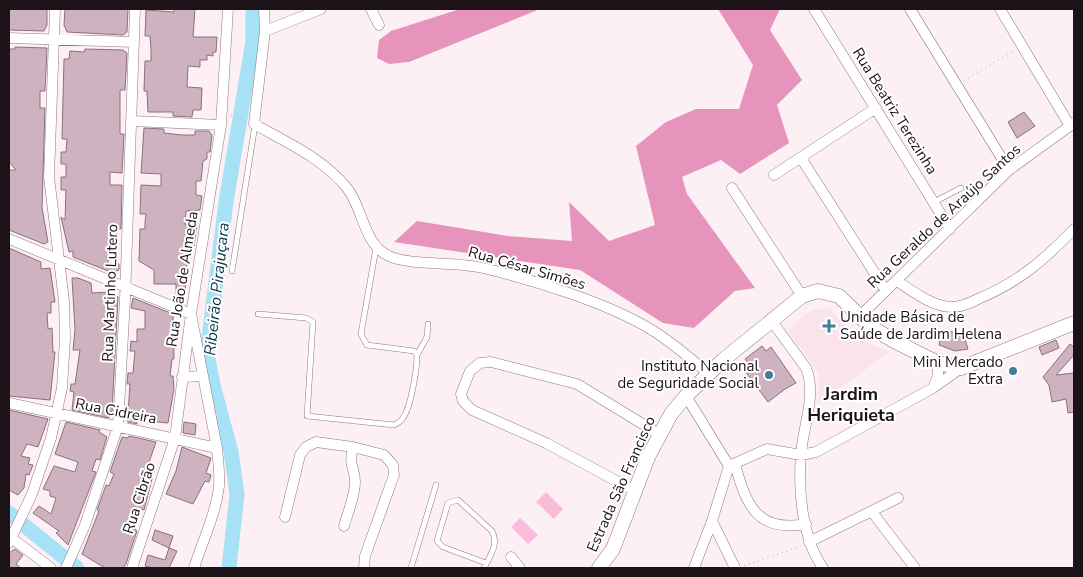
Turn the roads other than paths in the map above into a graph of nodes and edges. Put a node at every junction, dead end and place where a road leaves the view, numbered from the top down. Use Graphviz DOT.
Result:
graph roads {
  1 [pos="55,9"];
  2 [pos="135,9"];
  3 [pos="228,9"];
  4 [pos="264,9"];
  5 [pos="321,9"];
  6 [pos="371,9"];
  7 [pos="814,9"];
  8 [pos="910,9"];
  9 [pos="1000,9"];
  10 [pos="379,25"];
  11 [pos="265,31"];
  12 [pos="9,38"];
  13 [pos="54,40"];
  14 [pos="134,42"];
  15 [pos="876,108"];
  16 [pos="132,121"];
  17 [pos="1072,124"];
  18 [pos="221,125"];
  19 [pos="255,125"];
  20 [pos="801,158"];
  21 [pos="1009,170"];
  22 [pos="774,175"];
  23 [pos="732,188"];
  24 [pos="960,188"];
  25 [pos="934,202"];
  26 [pos="950,228"];
  27 [pos="1074,229"];
  28 [pos="9,239"];
  29 [pos="376,248"];
  30 [pos="60,259"];
  31 [pos="232,271"];
  32 [pos="897,281"];
  33 [pos="126,286"];
  34 [pos="886,291"];
  35 [pos="802,296"];
  36 [pos="191,314"];
  37 [pos="258,314"];
  38 [pos="861,315"];
  39 [pos="771,320"];
  40 [pos="1074,323"];
  41 [pos="428,324"];
  42 [pos="417,355"];
  43 [pos="938,363"];
  44 [pos="961,368"];
  45 [pos="709,374"];
  46 [pos="202,376"];
  47 [pos="182,377"];
  48 [pos="933,388"];
  49 [pos="686,396"];
  50 [pos="9,403"];
  51 [pos="58,414"];
  52 [pos="118,426"];
  53 [pos="659,434"];
  54 [pos="175,438"];
  55 [pos="353,447"];
  56 [pos="217,448"];
  57 [pos="801,455"];
  58 [pos="732,465"];
  59 [pos="436,485"];
  60 [pos="635,491"];
  61 [pos="898,498"];
  62 [pos="872,512"];
  63 [pos="285,516"];
  64 [pos="712,521"];
  65 [pos="806,524"];
  66 [pos="344,526"];
  67 [pos="11,537"];
  68 [pos="809,542"];
  69 [pos="512,557"];
  70 [pos="485,566"];
  71 [pos="51,568"];
  72 [pos="66,568"];
  73 [pos="132,568"];
  74 [pos="194,568"];
  75 [pos="364,568"];
  76 [pos="411,568"];
  77 [pos="520,568"];
  78 [pos="599,568"];
  79 [pos="694,568"];
  80 [pos="737,568"];
  81 [pos="823,568"];
  82 [pos="915,568"];
  1 -- 13 [label="street"];
  2 -- 14 [label="street, Rua Martinho Lutero"];
  3 -- 18 [label="street, Rua João de Almeda"];
  4 -- 11 [label="street"];
  5 -- 11 [label="street"];
  6 -- 10 [label="street"];
  7 -- 15 [label="street, Rua Beatriz Terezinha"];
  8 -- 21 [label="street"];
  9 -- 17 [label="street"];
  11 -- 19 [label="street"];
  12 -- 13 [label="street"];
  13 -- 14 [label="street"];
  13 -- 30 [label="street"];
  14 -- 16 [label="street, Rua Martinho Lutero"];
  15 -- 20 [label="street"];
  15 -- 25 [label="street, Rua Beatriz Terezinha"];
  16 -- 18 [label="street"];
  16 -- 33 [label="street, Rua Martinho Lutero"];
  17 -- 21 [label="street, Rua Geraldo de Araújo Santos"];
  18 -- 36 [label="street, Rua João de Almeda"];
  19 -- 29 [label="street"];
  19 -- 31 [label="lane"];
  20 -- 22 [label="street"];
  20 -- 34 [label="street"];
  21 -- 26 [label="street, Rua Geraldo de Araújo Santos"];
  23 -- 35 [label="street"];
  24 -- 25 [label="lane"];
  25 -- 26 [label="street, Rua Beatriz Terezinha"];
  26 -- 32 [label="street, Rua Geraldo de Araújo Santos"];
  27 -- 32 [label="street"];
  28 -- 30 [label="street"];
  29 -- 42 [label="lane"];
  29 -- 45 [label="street, Rua César Simões"];
  30 -- 33 [label="street"];
  30 -- 51 [label="street"];
  32 -- 34 [label="street, Rua Geraldo de Araújo Santos"];
  33 -- 36 [label="street"];
  33 -- 52 [label="street, Rua Martinho Lutero"];
  34 -- 38 [label="street, Rua Geraldo de Araújo Santos"];
  35 -- 38 [label="main road, Estrada São Francisco"];
  35 -- 39 [label="main road, Estrada São Francisco"];
  36 -- 46 [label="street"];
  36 -- 47 [label="street, Rua João de Almeda"];
  37 -- 42 [label="lane"];
  38 -- 43 [label="main road, Estrada São Francisco"];
  39 -- 45 [label="main road, Estrada São Francisco"];
  39 -- 57 [label="street"];
  40 -- 44 [label="main road"];
  41 -- 42 [label="lane"];
  43 -- 44 [label="main road, Estrada São Francisco"];
  43 -- 48 [label="street"];
  44 -- 48 [label="street"];
  45 -- 49 [label="main road, Estrada São Francisco"];
  46 -- 47 [label="street"];
  46 -- 56 [label="street"];
  47 -- 54 [label="street, Rua João de Almeda"];
  48 -- 57 [label="street"];
  49 -- 53 [label="main road, Estrada São Francisco"];
  49 -- 58 [label="street"];
  50 -- 51 [label="street, Rua Cidreira"];
  51 -- 52 [label="street, Rua Cidreira"];
  51 -- 67 [label="street"];
  52 -- 54 [label="street, Rua Cidreira"];
  52 -- 72 [label="street, Rua Martinho Lutero"];
  53 -- 60 [label="main road, Estrada São Francisco"];
  53 -- 60 [label="street"];
  54 -- 56 [label="street, Rua Cidreira"];
  54 -- 73 [label="street, Rua Cibrão"];
  55 -- 63 [label="street"];
  55 -- 66 [label="street"];
  55 -- 75 [label="street"];
  56 -- 74 [label="street"];
  57 -- 58 [label="street"];
  57 -- 65 [label="street"];
  58 -- 64 [label="street"];
  58 -- 65 [label="street"];
  59 -- 76 [label="lane"];
  60 -- 78 [label="main road, Estrada São Francisco"];
  61 -- 62 [label="street"];
  62 -- 68 [label="street"];
  62 -- 82 [label="street"];
  64 -- 79 [label="street"];
  64 -- 80 [label="street"];
  65 -- 68 [label="street"];
  67 -- 71 [label="street"];
  68 -- 81 [label="street"];
  69 -- 77 [label="street"];
  70 -- 70 [label="lane"];
}
